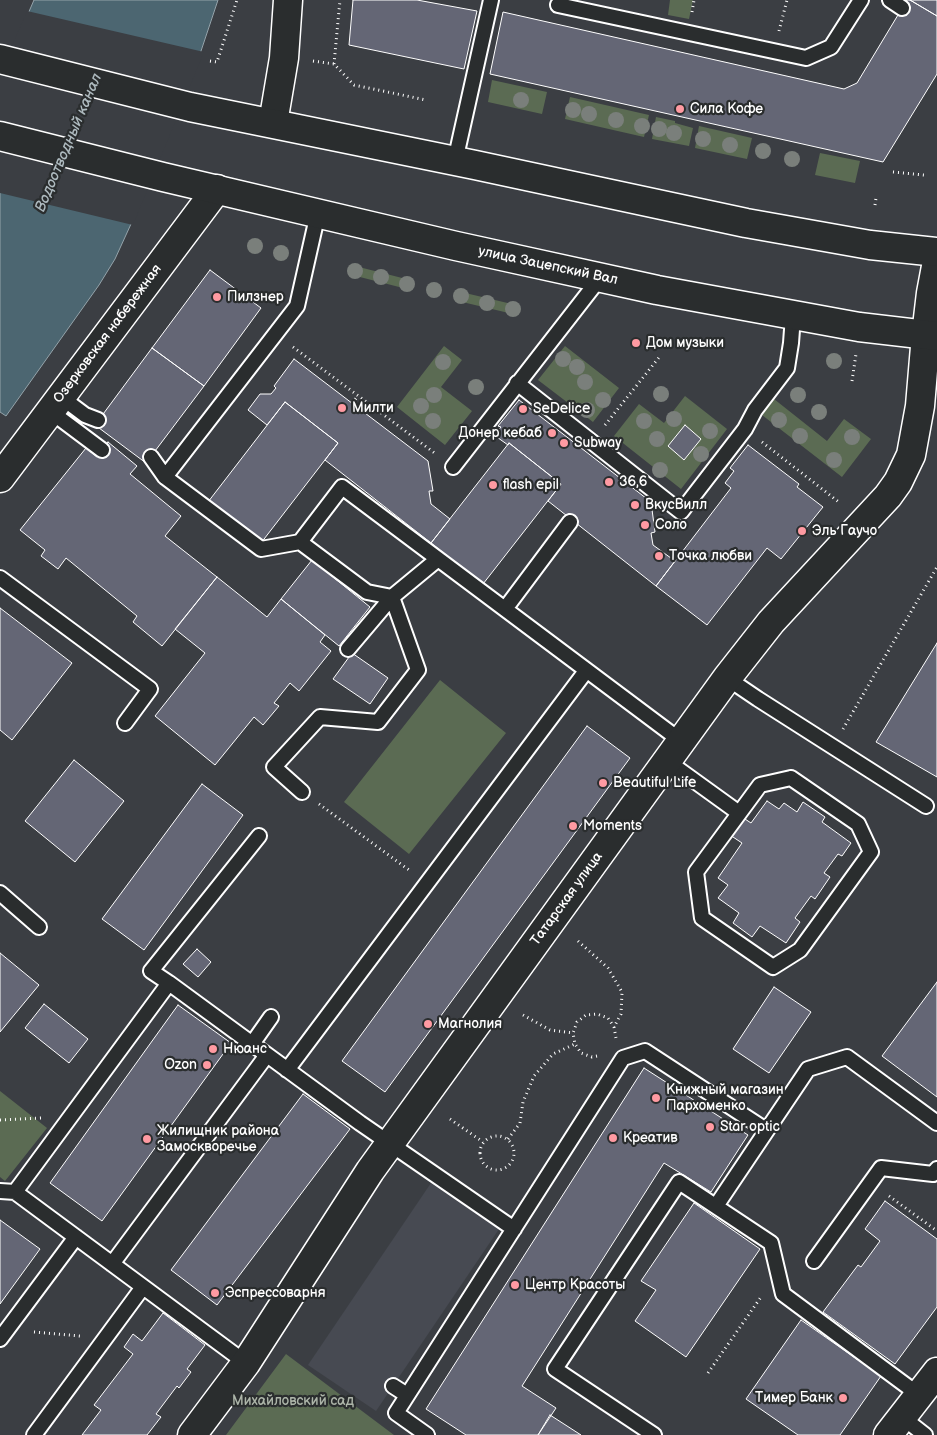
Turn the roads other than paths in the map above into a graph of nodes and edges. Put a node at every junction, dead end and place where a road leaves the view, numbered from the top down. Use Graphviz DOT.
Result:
graph roads {
  1 [pos="288,0"];
  2 [pos="491,0"];
  3 [pos="860,0"];
  4 [pos="890,0"];
  5 [pos="558,5"];
  6 [pos="902,8"];
  7 [pos="0,59"];
  8 [pos="273,123"];
  9 [pos="0,136"];
  10 [pos="454,160"];
  11 [pos="217,190"];
  12 [pos="318,213"];
  13 [pos="937,252"];
  14 [pos="937,261"];
  15 [pos="600,278"];
  16 [pos="793,316"];
  17 [pos="932,336"];
  18 [pos="517,383"];
  19 [pos="56,404"];
  20 [pos="98,420"];
  21 [pos="102,450"];
  22 [pos="151,457"];
  23 [pos="453,467"];
  24 [pos="165,477"];
  25 [pos="0,478"];
  26 [pos="570,522"];
  27 [pos="300,542"];
  28 [pos="438,559"];
  29 [pos="0,578"];
  30 [pos="392,597"];
  31 [pos="505,610"];
  32 [pos="348,650"];
  33 [pos="586,671"];
  34 [pos="727,678"];
  35 [pos="125,723"];
  36 [pos="674,751"];
  37 [pos="302,792"];
  38 [pos="926,806"];
  39 [pos="739,813"];
  40 [pos="259,836"];
  41 [pos="0,893"];
  42 [pos="39,927"];
  43 [pos="169,983"];
  44 [pos="271,1017"];
  45 [pos="252,1044"];
  46 [pos="267,1055"];
  47 [pos="287,1070"];
  48 [pos="937,1123"];
  49 [pos="766,1130"];
  50 [pos="390,1145"];
  51 [pos="937,1169"];
  52 [pos="0,1190"];
  53 [pos="15,1192"];
  54 [pos="716,1206"];
  55 [pos="514,1229"];
  56 [pos="76,1237"];
  57 [pos="814,1261"];
  58 [pos="112,1264"];
  59 [pos="143,1287"];
  60 [pos="3,1335"];
  61 [pos="246,1363"];
  62 [pos="937,1372"];
  63 [pos="393,1386"];
  64 [pos="919,1395"];
  65 [pos="407,1396"];
  66 [pos="895,1426"];
  67 [pos="34,1435"];
  68 [pos="192,1435"];
  69 [pos="428,1435"];
  70 [pos="654,1435"];
  71 [pos="925,1435"];
  1 -- 8 [label="main road"];
  2 -- 10 [label="lane"];
  3 -- 5 [label="lane"];
  4 -- 6 [label="lane"];
  7 -- 8 [label="main road"];
  8 -- 10 [label="main road"];
  9 -- 11 [label="main road, улица Зацепский Вал"];
  10 -- 13 [label="main road"];
  11 -- 12 [label="main road, улица Зацепский Вал"];
  11 -- 19 [label="main road, Озерковская набережная"];
  12 -- 15 [label="main road, улица Зацепский Вал"];
  12 -- 24 [label="lane"];
  14 -- 17 [label="main road, Татарская улица"];
  15 -- 16 [label="main road, улица Зацепский Вал"];
  15 -- 18 [label="lane"];
  16 -- 17 [label="main road, улица Зацепский Вал"];
  16 -- 18 [label="lane"];
  17 -- 34 [label="main road, Татарская улица"];
  18 -- 23 [label="lane"];
  19 -- 20 [label="lane"];
  19 -- 21 [label="lane"];
  19 -- 25 [label="main road, Озерковская набережная"];
  22 -- 24 [label="lane"];
  24 -- 27 [label="lane"];
  26 -- 31 [label="lane"];
  27 -- 28 [label="lane"];
  27 -- 30 [label="lane"];
  28 -- 30 [label="lane"];
  28 -- 31 [label="lane"];
  29 -- 35 [label="lane"];
  30 -- 32 [label="lane"];
  30 -- 37 [label="lane"];
  31 -- 33 [label="lane"];
  33 -- 36 [label="lane"];
  33 -- 47 [label="lane"];
  34 -- 36 [label="main road, Татарская улица"];
  34 -- 38 [label="lane"];
  36 -- 39 [label="lane"];
  36 -- 50 [label="main road, Татарская улица"];
  39 -- 39 [label="lane"];
  40 -- 43 [label="lane"];
  41 -- 42 [label="lane"];
  43 -- 45 [label="lane"];
  43 -- 53 [label="lane"];
  44 -- 45 [label="lane"];
  45 -- 46 [label="lane"];
  46 -- 47 [label="lane"];
  46 -- 58 [label="lane"];
  47 -- 50 [label="lane"];
  48 -- 49 [label="lane"];
  49 -- 54 [label="lane"];
  49 -- 55 [label="lane"];
  50 -- 55 [label="lane"];
  50 -- 61 [label="main road, Татарская улица"];
  51 -- 57 [label="lane"];
  52 -- 53 [label="lane"];
  53 -- 56 [label="lane"];
  54 -- 64 [label="lane"];
  54 -- 70 [label="lane"];
  55 -- 65 [label="lane"];
  56 -- 58 [label="lane"];
  56 -- 60 [label="lane"];
  58 -- 59 [label="lane"];
  59 -- 61 [label="lane"];
  59 -- 67 [label="lane"];
  61 -- 68 [label="main road, Татарская улица"];
  62 -- 64 [label="main road"];
  63 -- 65 [label="lane"];
  64 -- 66 [label="main road"];
  65 -- 69 [label="lane"];
  66 -- 71 [label="lane"];
}
